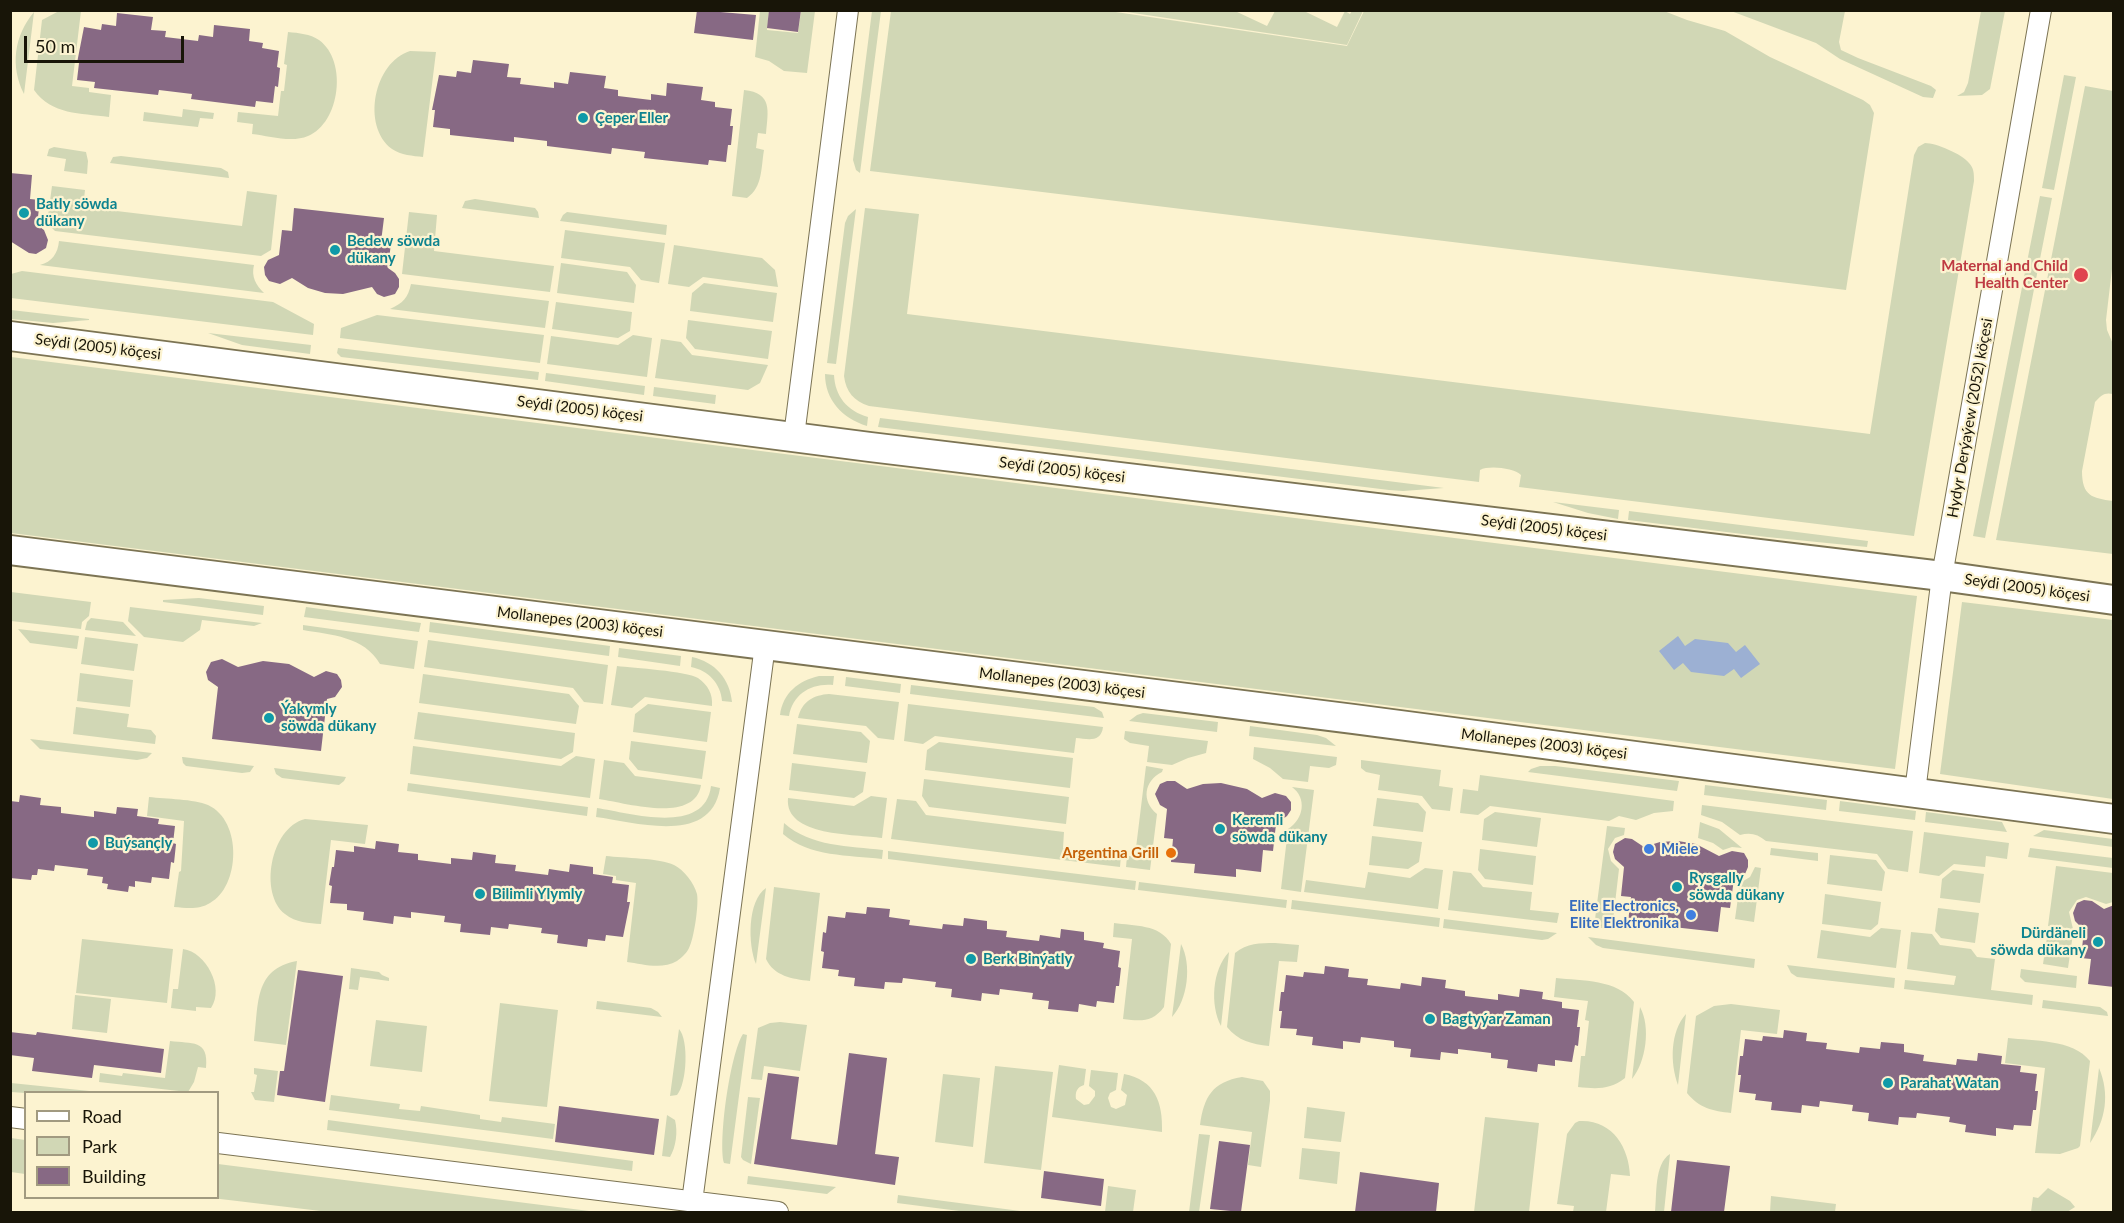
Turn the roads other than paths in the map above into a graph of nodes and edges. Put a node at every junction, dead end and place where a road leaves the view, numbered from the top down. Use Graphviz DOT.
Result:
graph roads {
  1 [pos="848,10"];
  2 [pos="2041,10"];
  3 [pos="10,336"];
  4 [pos="794,436"];
  5 [pos="10,550"];
  6 [pos="1942,576"];
  7 [pos="2114,600"];
  8 [pos="765,645"];
  9 [pos="1915,792"];
  10 [pos="2114,819"];
  11 [pos="219,1143"];
  12 [pos="692,1202"];
  13 [pos="778,1212"];
  1 -- 4 [label="street"];
  2 -- 6 [label="street, Hydyr Derýaýew (2052) köçesi"];
  3 -- 4 [label="street, Seýdi (2005) köçesi"];
  4 -- 6 [label="street, Seýdi (2005) köçesi"];
  5 -- 8 [label="street, Mollanepes (2003) köçesi"];
  6 -- 7 [label="street, Seýdi (2005) köçesi"];
  6 -- 9 [label="street, Hydyr Derýaýew (2052) köçesi"];
  8 -- 9 [label="street, Mollanepes (2003) köçesi"];
  8 -- 12 [label="street"];
  9 -- 10 [label="street, Mollanepes (2003) köçesi"];
  11 -- 12 [label="street"];
  12 -- 13 [label="street"];
}
